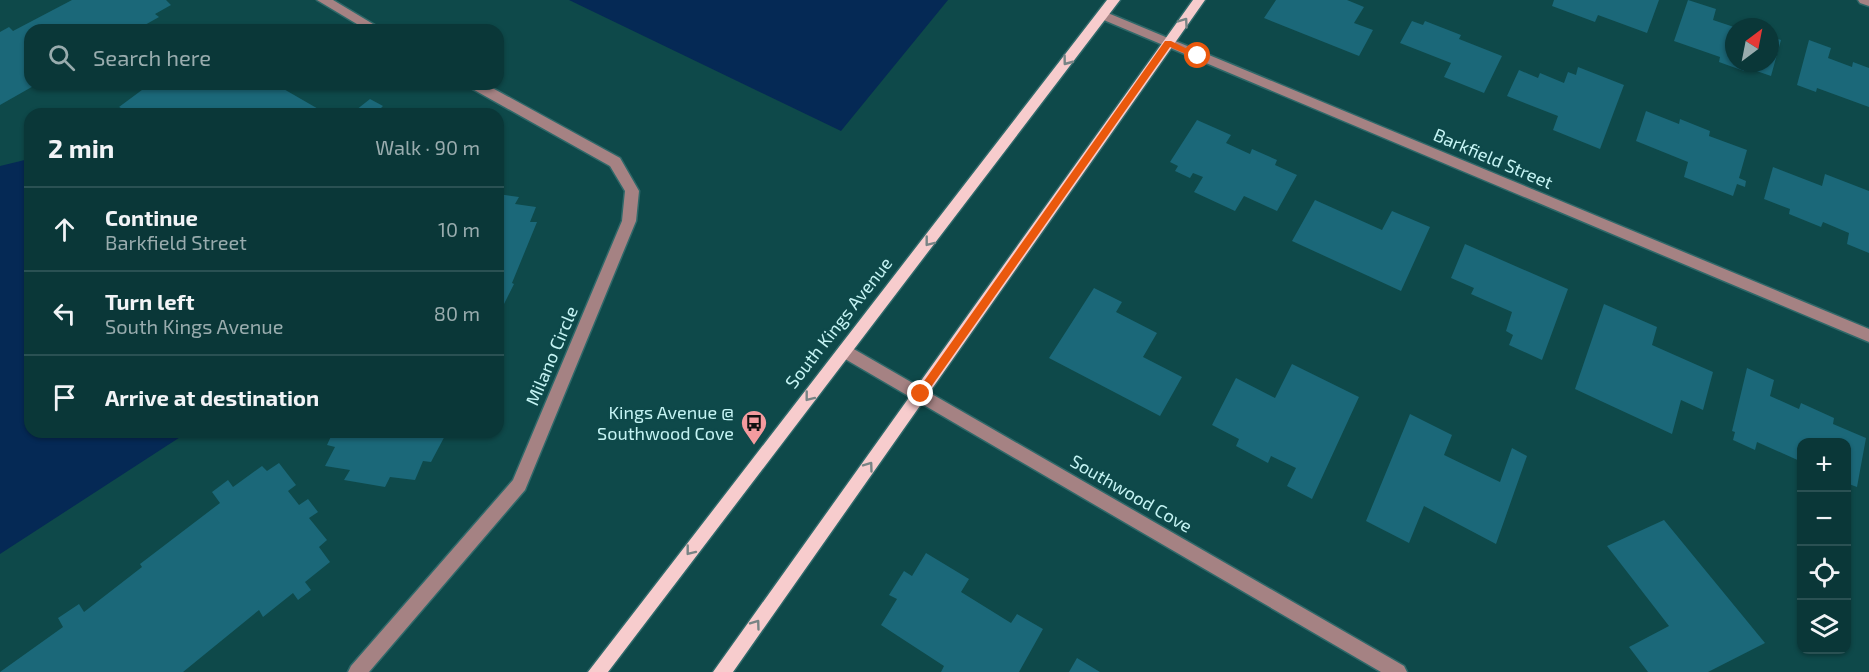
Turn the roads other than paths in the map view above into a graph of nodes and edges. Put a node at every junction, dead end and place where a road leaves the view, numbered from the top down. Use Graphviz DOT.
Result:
graph roads {
  1 [pos="323,0"];
  2 [pos="1114,0"];
  3 [pos="1199,0"];
  4 [pos="1864,0"];
  5 [pos="1869,2"];
  6 [pos="1103,15"];
  7 [pos="366,24"];
  8 [pos="1168,43"];
  9 [pos="485,90"];
  10 [pos="1869,336"];
  11 [pos="845,351"];
  12 [pos="921,394"];
  13 [pos="357,672"];
  14 [pos="597,672"];
  15 [pos="722,672"];
  16 [pos="1398,672"];
  1 -- 7 [label="street"];
  2 -- 6 [label="main road, South Kings Avenue"];
  8 -- 3 [label="main road, one-way"];
  4 -- 5 [label="street"];
  6 -- 8 [label="street, Barkfield Street"];
  6 -- 11 [label="main road, South Kings Avenue, one-way"];
  8 -- 10 [label="street, Barkfield Street"];
  8 -- 12 [label="main road"];
  9 -- 13 [label="street, Milano Circle"];
  11 -- 12 [label="street, Southwood Cove"];
  11 -- 14 [label="main road, South Kings Avenue, one-way"];
  15 -- 12 [label="main road, one-way"];
  12 -- 16 [label="street, Southwood Cove"];
}
